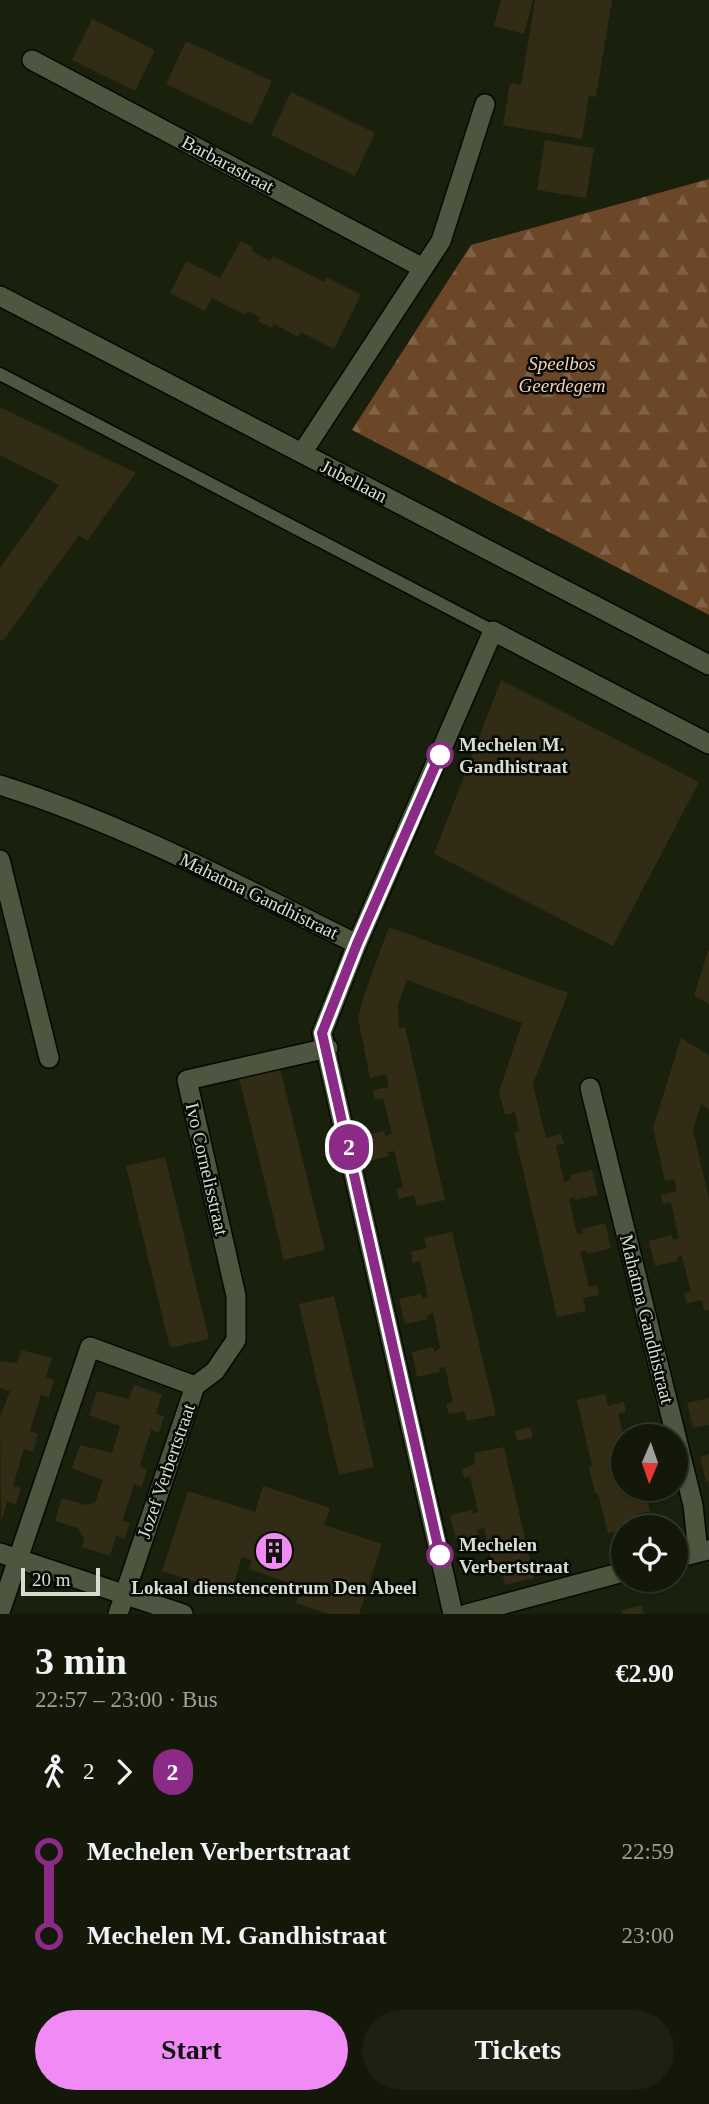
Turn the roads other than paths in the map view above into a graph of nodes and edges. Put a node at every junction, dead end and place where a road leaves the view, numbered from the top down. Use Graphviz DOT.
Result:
graph roads {
  1 [pos="32,60"];
  2 [pos="485,104"];
  3 [pos="424,268"];
  4 [pos="0,296"];
  5 [pos="0,374"];
  6 [pos="302,453"];
  7 [pos="493,631"];
  8 [pos="709,665"];
  9 [pos="709,744"];
  10 [pos="0,785"];
  11 [pos="0,860"];
  12 [pos="357,944"];
  13 [pos="328,1048"];
  14 [pos="49,1058"];
  15 [pos="590,1088"];
  16 [pos="195,1386"];
  17 [pos="703,1551"];
  18 [pos="8,1556"];
  19 [pos="611,1575"];
  20 [pos="124,1595"];
  21 [pos="0,1612"];
  22 [pos="118,1614"];
  23 [pos="183,1614"];
  24 [pos="453,1614"];
  25 [pos="467,1614"];
  1 -- 3 [label="street, Barbarastraat"];
  2 -- 3 [label="street"];
  3 -- 6 [label="street"];
  4 -- 6 [label="street, Jubellaan"];
  5 -- 7 [label="lane"];
  6 -- 8 [label="street, Jubellaan"];
  7 -- 9 [label="street"];
  7 -- 12 [label="street, Mahatma Gandhistraat"];
  10 -- 12 [label="street, Mahatma Gandhistraat"];
  11 -- 14 [label="street"];
  12 -- 13 [label="street"];
  13 -- 16 [label="street, Ivo Cornelisstraat"];
  13 -- 24 [label="street"];
  15 -- 17 [label="street, Mahatma Gandhistraat"];
  16 -- 18 [label="street, Jozef Verbertstraat"];
  16 -- 20 [label="street, Jozef Verbertstraat"];
  18 -- 20 [label="street"];
  18 -- 21 [label="street, Jozef Verbertstraat"];
  19 -- 25 [label="street"];
  20 -- 22 [label="street, Jozef Verbertstraat"];
  20 -- 23 [label="street"];
}
